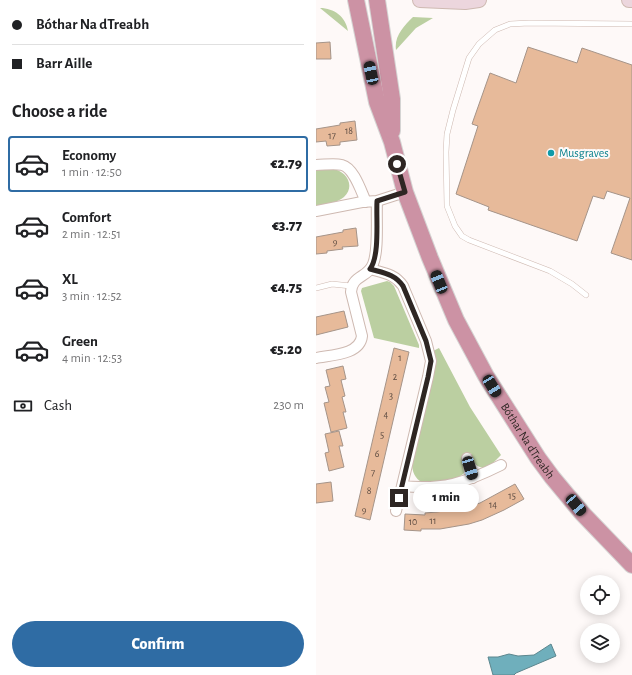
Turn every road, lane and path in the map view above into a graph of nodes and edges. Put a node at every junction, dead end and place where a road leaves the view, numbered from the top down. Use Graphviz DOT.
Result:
graph roads {
  1 [pos="356,0"];
  2 [pos="377,0"];
  3 [pos="420,0"];
  4 [pos="479,0"];
  5 [pos="632,24"];
  6 [pos="392,142"];
  7 [pos="316,165"];
  8 [pos="405,192"];
  9 [pos="377,201"];
  10 [pos="366,202"];
  11 [pos="316,212"];
  12 [pos="370,269"];
  13 [pos="351,286"];
  14 [pos="316,288"];
  15 [pos="586,295"];
  16 [pos="316,358"];
  17 [pos="467,458"];
  18 [pos="501,466"];
  19 [pos="473,478"];
  20 [pos="402,486"];
  21 [pos="396,511"];
  22 [pos="632,565"];
  1 -- 6 [label="highway, Bóthar Na dTreabh"];
  2 -- 6 [label="highway, Bóthar Na dTreabh"];
  3 -- 4 [label="main road"];
  5 -- 15 [label="lane"];
  6 -- 8 [label="highway, Bóthar Na dTreabh"];
  7 -- 10 [label="street"];
  8 -- 9 [label="street"];
  8 -- 22 [label="highway, Bóthar Na dTreabh"];
  9 -- 10 [label="street"];
  9 -- 12 [label="street"];
  10 -- 11 [label="street"];
  12 -- 13 [label="street"];
  12 -- 20 [label="street"];
  13 -- 14 [label="lane"];
  13 -- 16 [label="street"];
  17 -- 19 [label="street"];
  18 -- 19 [label="street"];
  19 -- 20 [label="street"];
  20 -- 21 [label="street"];
}
